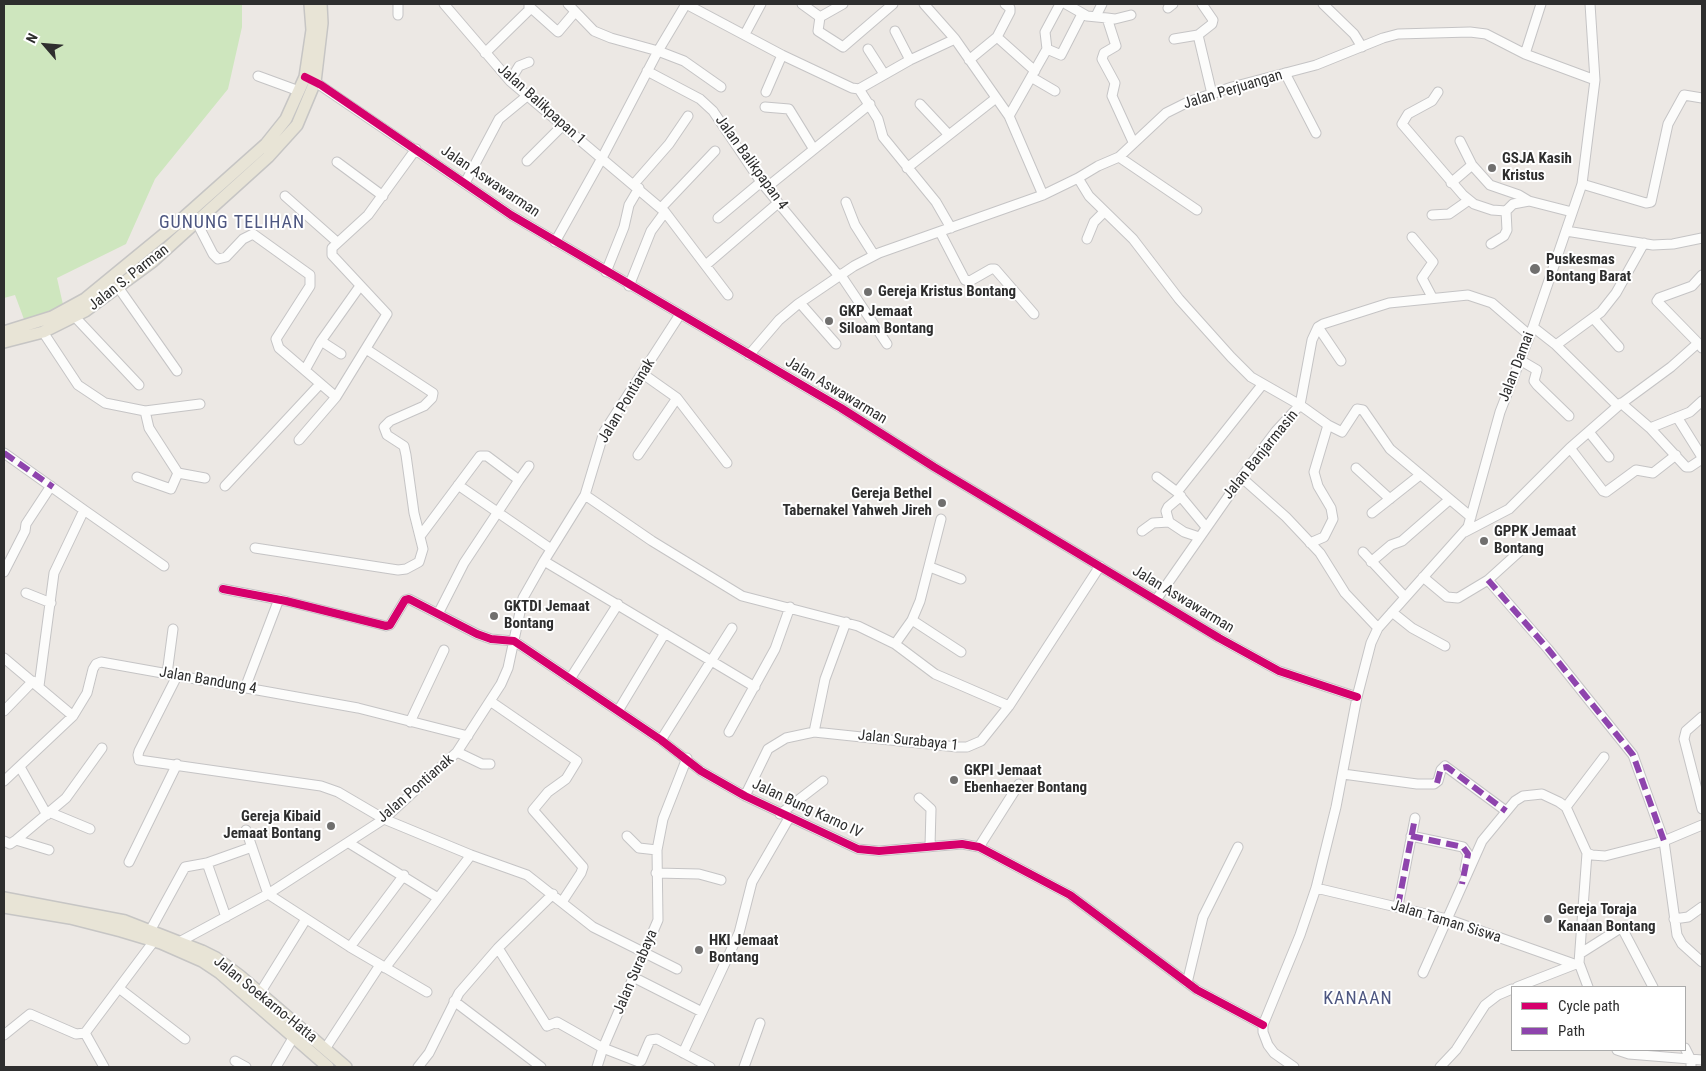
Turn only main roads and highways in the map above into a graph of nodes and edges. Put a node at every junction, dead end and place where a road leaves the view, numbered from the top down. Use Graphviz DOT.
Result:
graph roads {
  1 [pos="310,4"];
  2 [pos="321,4"];
  3 [pos="310,79"];
  4 [pos="4,332"];
  5 [pos="4,342"];
  6 [pos="4,898"];
  7 [pos="4,907"];
  8 [pos="160,940"];
  9 [pos="328,1067"];
  10 [pos="346,1067"];
  1 -- 3 [label="main road, Jalan S. Parman"];
  2 -- 3 [label="main road, Jalan S. Parman"];
  3 -- 4 [label="main road, Jalan S. Parman"];
  3 -- 5 [label="main road, Jalan S. Parman"];
  6 -- 8 [label="main road, Jalan Soekarno-Hatta"];
  7 -- 8 [label="main road, Jalan Soekarno-Hatta"];
  8 -- 9 [label="main road, Jalan Soekarno-Hatta"];
  8 -- 10 [label="main road, Jalan Soekarno-Hatta"];
}
